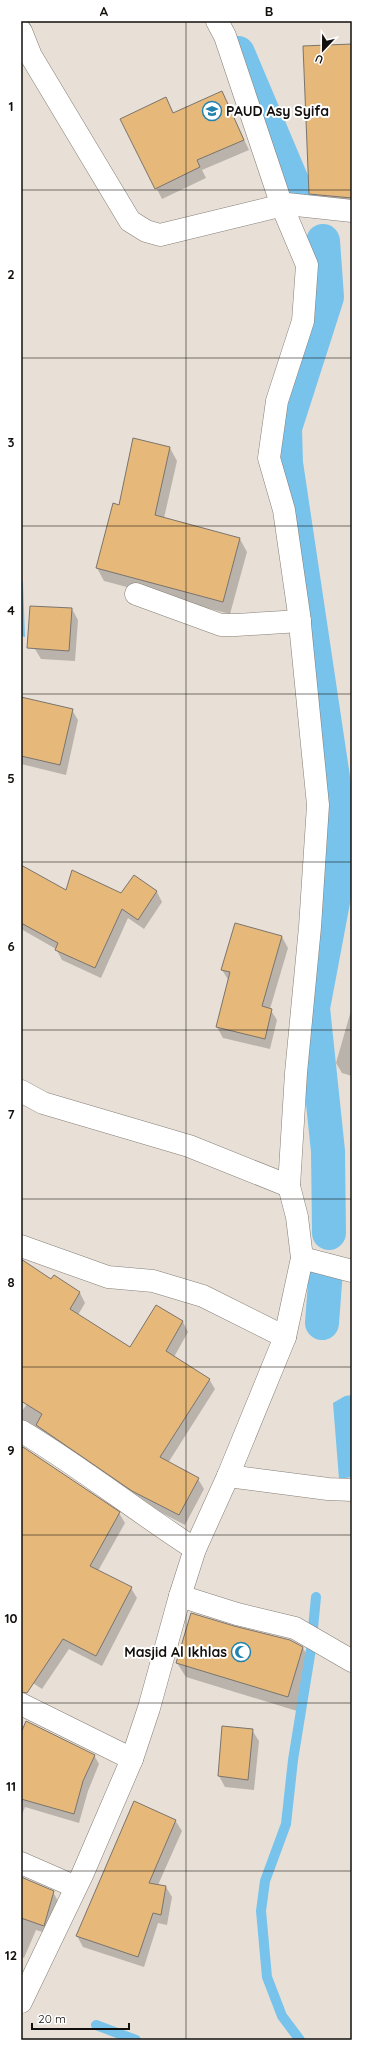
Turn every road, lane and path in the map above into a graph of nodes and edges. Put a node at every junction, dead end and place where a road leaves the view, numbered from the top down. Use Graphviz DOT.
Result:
graph roads {
  1 [pos="217,21"];
  2 [pos="21,31"];
  3 [pos="284,205"];
  4 [pos="352,211"];
  5 [pos="136,594"];
  6 [pos="300,621"];
  7 [pos="21,1091"];
  8 [pos="289,1186"];
  9 [pos="21,1246"];
  10 [pos="302,1258"];
  11 [pos="352,1271"];
  12 [pos="285,1337"];
  13 [pos="21,1431"];
  14 [pos="228,1476"];
  15 [pos="352,1490"];
  16 [pos="195,1549"];
  17 [pos="180,1596"];
  18 [pos="352,1661"];
  19 [pos="21,1704"];
  20 [pos="132,1759"];
  21 [pos="21,1863"];
  22 [pos="76,1887"];
  23 [pos="21,2002"];
  1 -- 3 [label="street"];
  2 -- 3 [label="street"];
  3 -- 4 [label="street"];
  3 -- 6 [label="street"];
  5 -- 6 [label="street"];
  6 -- 8 [label="street"];
  7 -- 8 [label="street"];
  8 -- 10 [label="street"];
  9 -- 12 [label="street"];
  10 -- 11 [label="street"];
  10 -- 12 [label="street"];
  12 -- 14 [label="street"];
  13 -- 16 [label="street"];
  14 -- 15 [label="street"];
  14 -- 16 [label="street"];
  16 -- 17 [label="street"];
  17 -- 18 [label="street"];
  17 -- 20 [label="street"];
  19 -- 20 [label="street"];
  20 -- 22 [label="street"];
  21 -- 22 [label="street"];
  22 -- 23 [label="street"];
}
